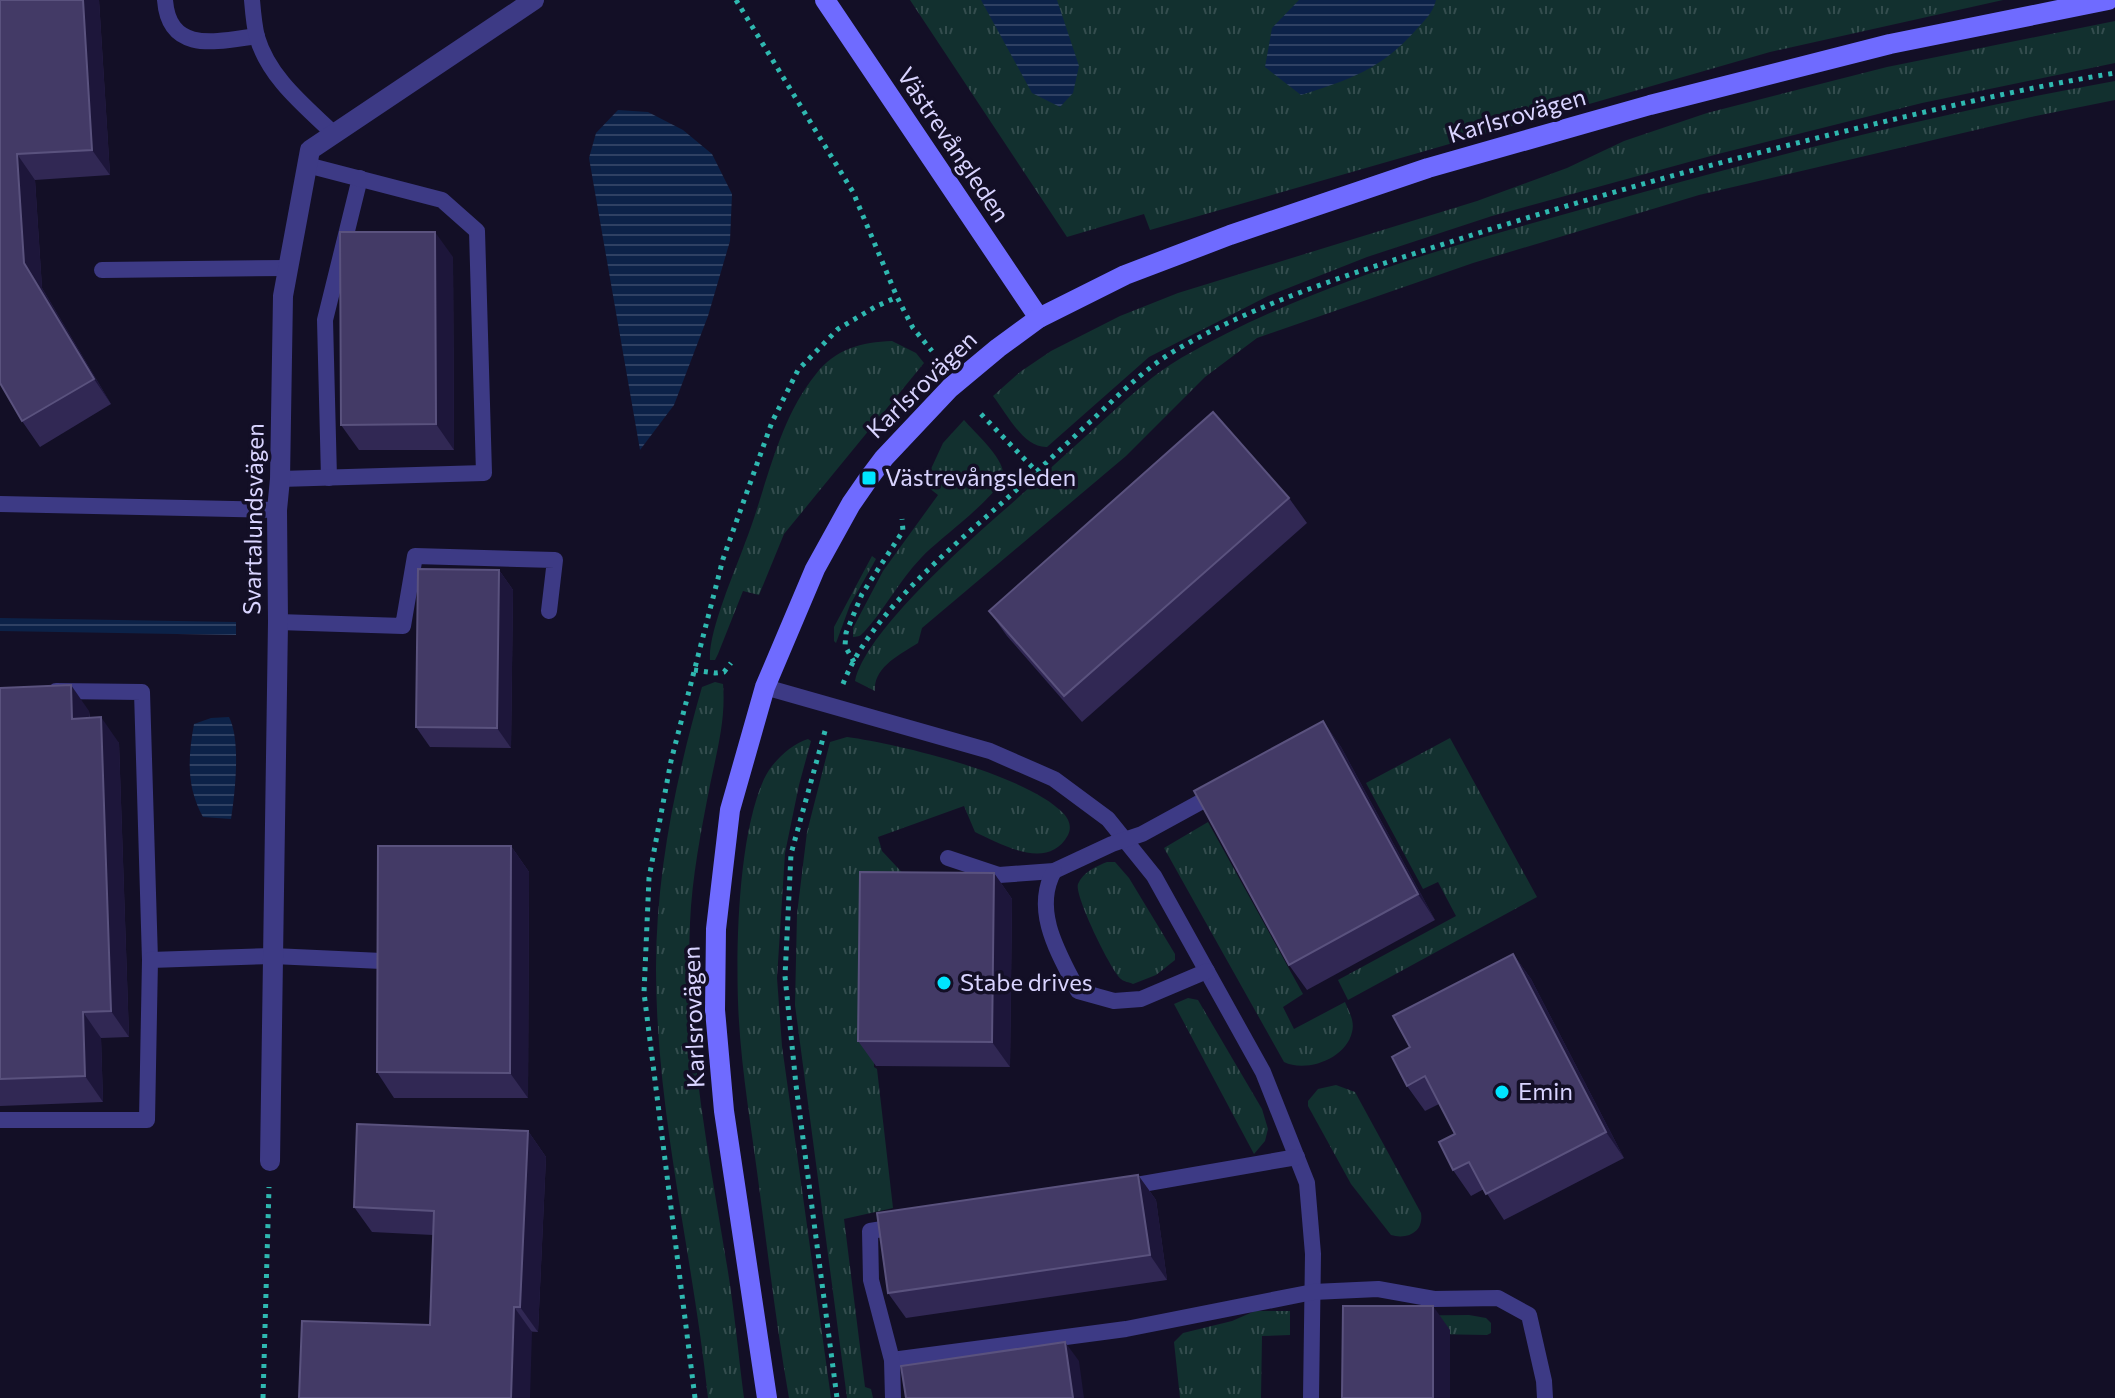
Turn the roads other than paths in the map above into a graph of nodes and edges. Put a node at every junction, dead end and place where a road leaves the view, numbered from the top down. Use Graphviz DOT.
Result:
graph roads {
  1 [pos="165,0"];
  2 [pos="252,0"];
  3 [pos="534,0"];
  4 [pos="825,0"];
  5 [pos="2108,0"];
  6 [pos="257,36"];
  7 [pos="334,134"];
  8 [pos="307,165"];
  9 [pos="360,178"];
  10 [pos="288,268"];
  11 [pos="102,270"];
  12 [pos="1039,318"];
  13 [pos="329,478"];
  14 [pos="280,479"];
  15 [pos="0,504"];
  16 [pos="277,510"];
  17 [pos="549,611"];
  18 [pos="278,622"];
  19 [pos="765,687"];
  20 [pos="32,691"];
  21 [pos="1236,783"];
  22 [pos="1125,840"];
  23 [pos="948,858"];
  24 [pos="1054,871"];
  25 [pos="273,956"];
  26 [pos="150,960"];
  27 [pos="382,961"];
  28 [pos="1207,971"];
  29 [pos="0,1120"];
  30 [pos="1297,1157"];
  31 [pos="270,1161"];
  32 [pos="1114,1189"];
  33 [pos="915,1223"];
  34 [pos="1313,1292"];
  35 [pos="892,1360"];
  36 [pos="767,1398"];
  37 [pos="893,1398"];
  38 [pos="1311,1398"];
  39 [pos="1545,1398"];
  1 -- 6 [label="lane"];
  2 -- 6 [label="lane"];
  3 -- 7 [label="street, Svartalundsvägen"];
  4 -- 12 [label="street, Västrevångleden"];
  5 -- 12 [label="street, Karlsrovägen"];
  6 -- 7 [label="lane"];
  7 -- 8 [label="street, Svartalundsvägen"];
  8 -- 9 [label="lane"];
  8 -- 10 [label="street, Svartalundsvägen"];
  9 -- 13 [label="lane"];
  9 -- 13 [label="lane"];
  10 -- 11 [label="lane"];
  10 -- 14 [label="street, Svartalundsvägen"];
  12 -- 19 [label="street, Karlsrovägen"];
  13 -- 14 [label="lane"];
  14 -- 16 [label="street, Svartalundsvägen"];
  15 -- 16 [label="lane"];
  16 -- 18 [label="street, Svartalundsvägen"];
  17 -- 18 [label="lane"];
  18 -- 25 [label="street, Svartalundsvägen"];
  19 -- 22 [label="lane"];
  19 -- 36 [label="street, Karlsrovägen"];
  20 -- 26 [label="lane"];
  21 -- 22 [label="lane"];
  22 -- 24 [label="lane"];
  22 -- 28 [label="lane"];
  23 -- 24 [label="lane"];
  24 -- 28 [label="lane"];
  25 -- 26 [label="lane"];
  25 -- 27 [label="lane"];
  25 -- 31 [label="street, Svartalundsvägen"];
  26 -- 29 [label="lane"];
  28 -- 30 [label="lane"];
  30 -- 32 [label="lane"];
  30 -- 34 [label="lane"];
  33 -- 35 [label="lane"];
  34 -- 35 [label="lane"];
  34 -- 38 [label="lane"];
  34 -- 39 [label="lane"];
  35 -- 37 [label="lane"];
}
